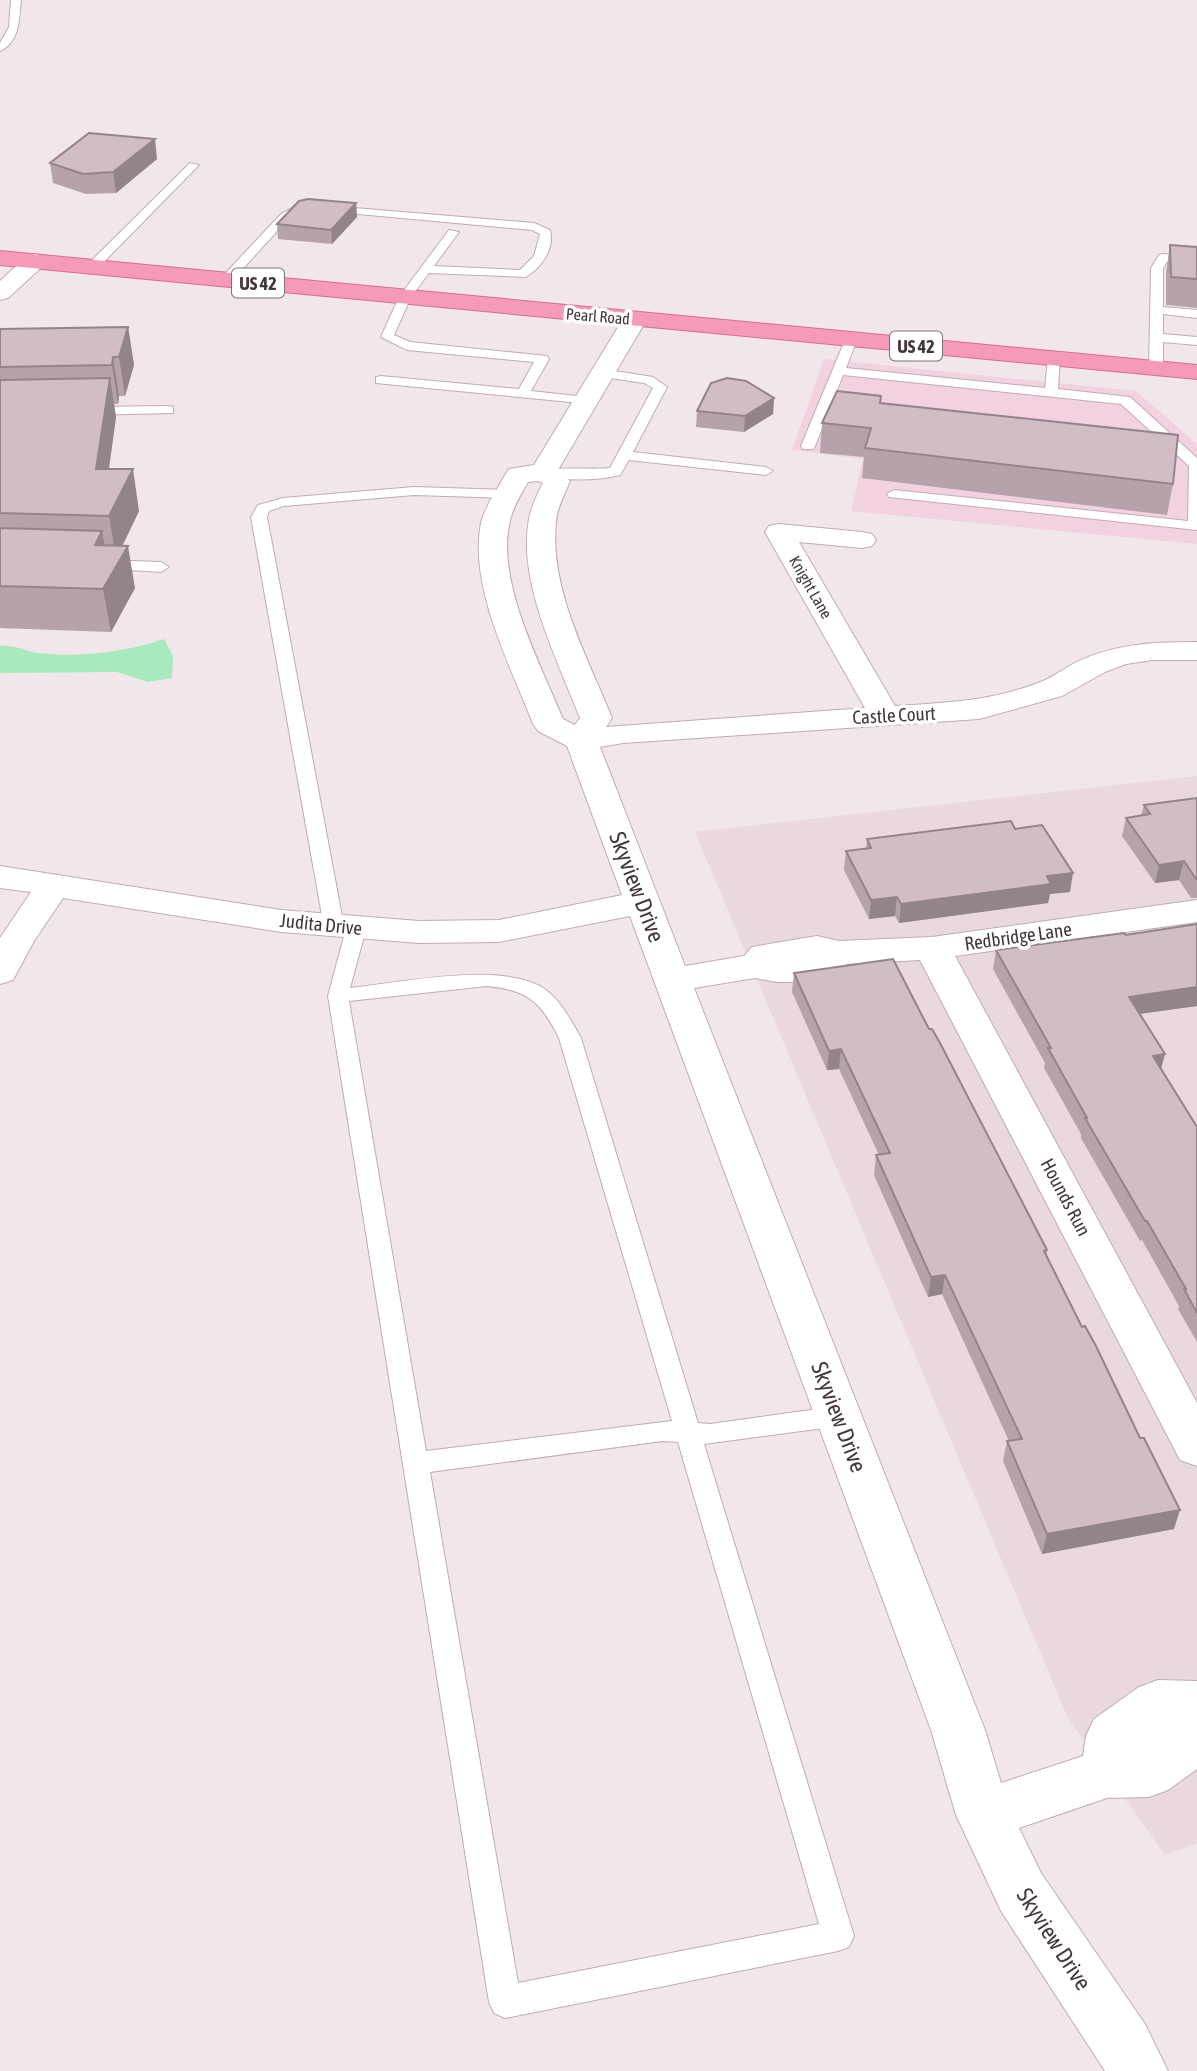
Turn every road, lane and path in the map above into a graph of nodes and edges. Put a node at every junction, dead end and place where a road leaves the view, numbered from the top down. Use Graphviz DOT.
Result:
graph roads {
  1 [pos="16,0"];
  2 [pos="0,48"];
  3 [pos="194,165"];
  4 [pos="309,207"];
  5 [pos="322,208"];
  6 [pos="453,232"];
  7 [pos="0,258"];
  8 [pos="34,261"];
  9 [pos="1197,261"];
  10 [pos="92,267"];
  11 [pos="426,270"];
  12 [pos="226,280"];
  13 [pos="0,293"];
  14 [pos="405,297"];
  15 [pos="1156,310"];
  16 [pos="1197,314"];
  17 [pos="635,319"];
  18 [pos="1156,337"];
  19 [pos="851,340"];
  20 [pos="1197,341"];
  21 [pos="1055,359"];
  22 [pos="1156,368"];
  23 [pos="839,371"];
  24 [pos="1197,372"];
  25 [pos="602,373"];
  26 [pos="381,380"];
  27 [pos="1051,393"];
  28 [pos="523,394"];
  29 [pos="586,401"];
  30 [pos="168,410"];
  31 [pos="65,412"];
  32 [pos="1147,442"];
  33 [pos="1174,445"];
  34 [pos="808,446"];
  35 [pos="625,455"];
  36 [pos="766,471"];
  37 [pos="543,472"];
  38 [pos="509,494"];
  39 [pos="894,494"];
  40 [pos="862,540"];
  41 [pos="94,565"];
  42 [pos="161,567"];
  43 [pos="1197,651"];
  44 [pos="885,715"];
  45 [pos="581,741"];
  46 [pos="0,877"];
  47 [pos="54,885"];
  48 [pos="643,902"];
  49 [pos="1197,911"];
  50 [pos="345,928"];
  51 [pos="932,948"];
  52 [pos="0,972"];
  53 [pos="673,980"];
  54 [pos="338,996"];
  55 [pos="839,1416"];
  56 [pos="688,1433"];
  57 [pos="1197,1447"];
  58 [pos="416,1463"];
  59 [pos="1197,1705"];
  60 [pos="983,1815"];
  61 [pos="1138,2071"];
  1 -- 2 [label="lane"];
  3 -- 10 [label="lane"];
  4 -- 12 [label="lane"];
  5 -- 11 [label="lane"];
  6 -- 11 [label="lane"];
  7 -- 8 [label="main road, Pearl Road / US 42"];
  8 -- 10 [label="main road, Pearl Road / US 42"];
  8 -- 13 [label="street"];
  9 -- 15 [label="lane"];
  10 -- 12 [label="main road, Pearl Road / US 42"];
  11 -- 14 [label="lane"];
  12 -- 14 [label="main road, Pearl Road / US 42"];
  14 -- 17 [label="main road, Pearl Road / US 42"];
  14 -- 28 [label="lane"];
  15 -- 16 [label="lane"];
  15 -- 18 [label="lane"];
  17 -- 19 [label="main road, Pearl Road / US 42"];
  17 -- 25 [label="street"];
  18 -- 20 [label="lane"];
  18 -- 22 [label="lane"];
  19 -- 21 [label="main road, Pearl Road / US 42"];
  19 -- 23 [label="lane"];
  21 -- 22 [label="main road, Pearl Road / US 42"];
  21 -- 27 [label="lane"];
  22 -- 24 [label="main road, Pearl Road / US 42"];
  23 -- 27 [label="lane"];
  23 -- 34 [label="lane"];
  25 -- 29 [label="street"];
  25 -- 35 [label="lane"];
  26 -- 28 [label="lane"];
  27 -- 33 [label="lane"];
  28 -- 29 [label="lane"];
  29 -- 37 [label="street"];
  30 -- 31 [label="lane"];
  32 -- 33 [label="lane"];
  33 -- 39 [label="lane"];
  35 -- 36 [label="lane"];
  35 -- 37 [label="lane"];
  37 -- 38 [label="street"];
  37 -- 45 [label="street"];
  38 -- 45 [label="street"];
  38 -- 50 [label="lane"];
  40 -- 44 [label="street, Knight Lane"];
  41 -- 42 [label="lane"];
  43 -- 44 [label="street, Castle Court"];
  44 -- 45 [label="street, Castle Court"];
  45 -- 48 [label="street, Skyview Drive"];
  46 -- 47 [label="street, Judita Drive"];
  47 -- 50 [label="street, Judita Drive"];
  47 -- 52 [label="street"];
  48 -- 50 [label="street, Judita Drive"];
  48 -- 53 [label="street, Skyview Drive"];
  49 -- 51 [label="street, Redbridge Lane"];
  50 -- 54 [label="lane"];
  51 -- 53 [label="street, Redbridge Lane"];
  51 -- 57 [label="street, Hounds Run"];
  53 -- 55 [label="street, Skyview Drive"];
  54 -- 56 [label="lane"];
  54 -- 58 [label="lane"];
  55 -- 56 [label="lane"];
  55 -- 60 [label="street, Skyview Drive"];
  56 -- 58 [label="lane"];
  56 -- 58 [label="lane"];
  59 -- 60 [label="street"];
  60 -- 61 [label="street, Skyview Drive"];
}
